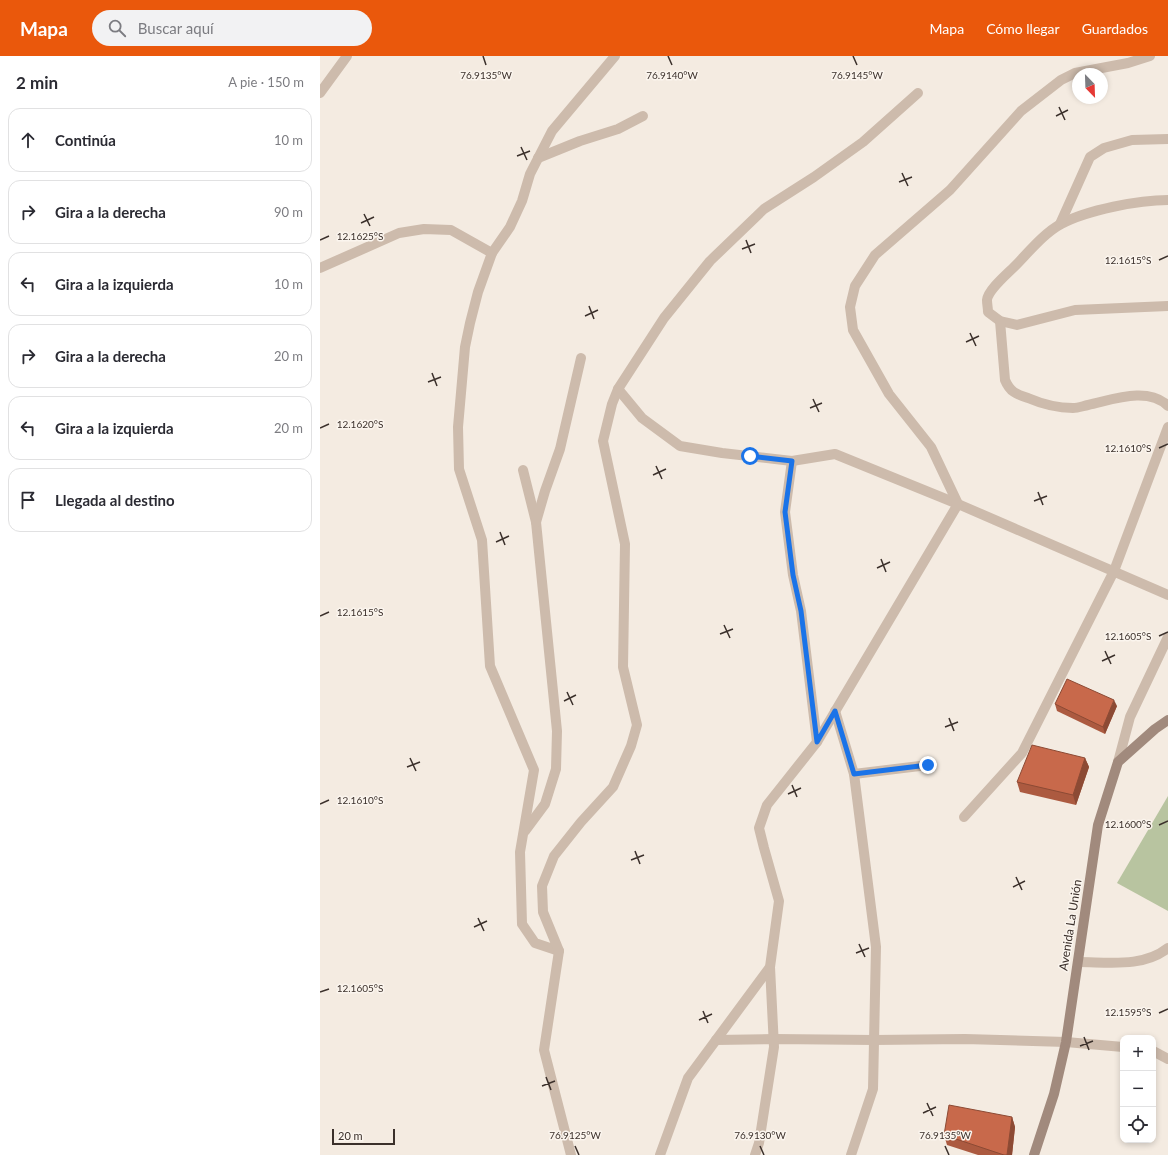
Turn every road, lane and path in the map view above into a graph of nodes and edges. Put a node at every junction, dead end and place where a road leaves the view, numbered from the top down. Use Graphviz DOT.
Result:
graph roads {
  1 [pos="346,56"];
  2 [pos="616,56"];
  3 [pos="1150,56"];
  4 [pos="320,93"];
  5 [pos="918,93"];
  6 [pos="643,116"];
  7 [pos="1168,139"];
  8 [pos="538,158"];
  9 [pos="1168,200"];
  10 [pos="1060,224"];
  11 [pos="492,253"];
  12 [pos="320,268"];
  13 [pos="1168,306"];
  14 [pos="1000,321"];
  15 [pos="581,358"];
  16 [pos="618,389"];
  17 [pos="1168,406"];
  18 [pos="1168,428"];
  19 [pos="792,461"];
  20 [pos="523,470"];
  21 [pos="958,504"];
  22 [pos="536,522"];
  23 [pos="1114,571"];
  24 [pos="1168,594"];
  25 [pos="1168,637"];
  26 [pos="835,711"];
  27 [pos="1168,720"];
  28 [pos="817,742"];
  29 [pos="1118,762"];
  30 [pos="928,765"];
  31 [pos="854,774"];
  32 [pos="964,817"];
  33 [pos="524,833"];
  34 [pos="1168,948"];
  35 [pos="559,951"];
  36 [pos="1078,962"];
  37 [pos="770,967"];
  38 [pos="774,1039"];
  39 [pos="716,1040"];
  40 [pos="874,1040"];
  41 [pos="1066,1042"];
  42 [pos="1120,1047"];
  43 [pos="1156,1053"];
  44 [pos="1168,1059"];
  45 [pos="571,1155"];
  46 [pos="660,1155"];
  47 [pos="755,1155"];
  48 [pos="851,1155"];
  49 [pos="1034,1155"];
  1 -- 4 [label="street"];
  2 -- 8 [label="street"];
  3 -- 21 [label="street"];
  5 -- 16 [label="street"];
  6 -- 8 [label="street"];
  7 -- 10 [label="street"];
  8 -- 11 [label="street"];
  9 -- 10 [label="street"];
  10 -- 14 [label="street"];
  11 -- 12 [label="street"];
  11 -- 33 [label="street"];
  13 -- 14 [label="street"];
  14 -- 17 [label="street"];
  15 -- 22 [label="street"];
  16 -- 19 [label="street"];
  16 -- 35 [label="street"];
  18 -- 23 [label="street"];
  19 -- 21 [label="street"];
  19 -- 28 [label="street"];
  20 -- 22 [label="street"];
  21 -- 23 [label="street"];
  21 -- 26 [label="street"];
  22 -- 33 [label="street"];
  23 -- 24 [label="street"];
  23 -- 32 [label="street"];
  25 -- 29 [label="street"];
  26 -- 28 [label="street"];
  26 -- 31 [label="street"];
  27 -- 29 [label="main road"];
  28 -- 37 [label="street"];
  29 -- 36 [label="main road, Avenida La Unión"];
  30 -- 31 [label="street"];
  31 -- 40 [label="street"];
  33 -- 35 [label="street"];
  34 -- 36 [label="street"];
  35 -- 45 [label="street"];
  36 -- 41 [label="main road, Avenida La Unión"];
  37 -- 38 [label="street"];
  37 -- 39 [label="street"];
  38 -- 39 [label="street"];
  38 -- 40 [label="street"];
  38 -- 47 [label="street"];
  39 -- 46 [label="street"];
  40 -- 41 [label="street"];
  40 -- 48 [label="street"];
  41 -- 42 [label="street"];
  41 -- 49 [label="main road, Avenida La Unión"];
  43 -- 44 [label="street"];
}
